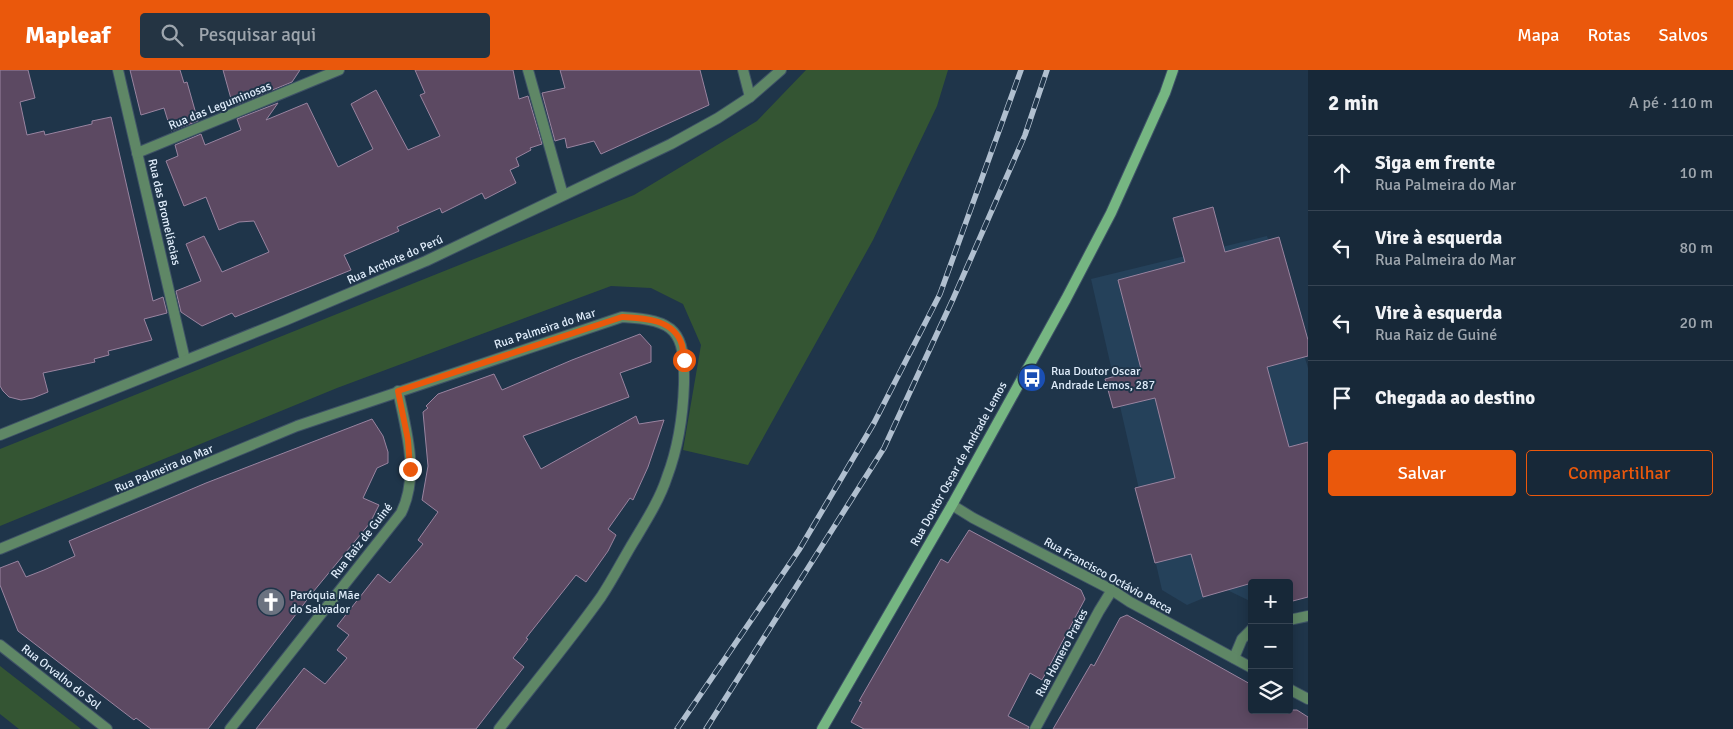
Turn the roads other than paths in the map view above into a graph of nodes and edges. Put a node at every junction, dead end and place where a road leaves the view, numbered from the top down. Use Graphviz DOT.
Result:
graph roads {
  1 [pos="118,70"];
  2 [pos="340,70"];
  3 [pos="528,70"];
  4 [pos="743,70"];
  5 [pos="781,70"];
  6 [pos="1173,70"];
  7 [pos="322,74"];
  8 [pos="750,96"];
  9 [pos="137,153"];
  10 [pos="563,195"];
  11 [pos="185,360"];
  12 [pos="398,391"];
  13 [pos="0,435"];
  14 [pos="952,505"];
  15 [pos="0,549"];
  16 [pos="1112,590"];
  17 [pos="1308,616"];
  18 [pos="1293,619"];
  19 [pos="1248,633"];
  20 [pos="0,645"];
  21 [pos="1234,658"];
  22 [pos="1248,666"];
  23 [pos="1293,691"];
  24 [pos="1308,699"];
  25 [pos="107,729"];
  26 [pos="230,729"];
  27 [pos="499,729"];
  28 [pos="822,729"];
  29 [pos="1035,729"];
  1 -- 9 [label="street, Rua das Bromelíacias"];
  2 -- 7 [label="street, Rua das Leguminosas"];
  3 -- 10 [label="street"];
  4 -- 8 [label="street"];
  5 -- 8 [label="street, Rua Archote do Perú"];
  6 -- 14 [label="street, Rua Doutor Oscar de Andrade Lemos"];
  7 -- 9 [label="street, Rua das Leguminosas"];
  8 -- 10 [label="street, Rua Archote do Perú"];
  9 -- 11 [label="street, Rua das Bromelíacias"];
  10 -- 11 [label="street, Rua Archote do Perú"];
  11 -- 13 [label="street, Rua Archote do Perú"];
  12 -- 15 [label="street, Rua Palmeira do Mar"];
  12 -- 26 [label="street, Rua Raiz de Guiné"];
  12 -- 27 [label="street, Rua Palmeira do Mar"];
  14 -- 16 [label="street, Rua Francisco Octávio Pacca"];
  14 -- 28 [label="street, Rua Doutor Oscar de Andrade Lemos"];
  16 -- 21 [label="street, Rua Francisco Octávio Pacca"];
  16 -- 29 [label="street, Rua Homero Prates"];
  17 -- 18 [label="street"];
  19 -- 21 [label="street"];
  20 -- 25 [label="street, Rua Orvalho do Sol"];
  21 -- 22 [label="street, Rua Francisco Octávio Pacca"];
  23 -- 24 [label="street"];
}
